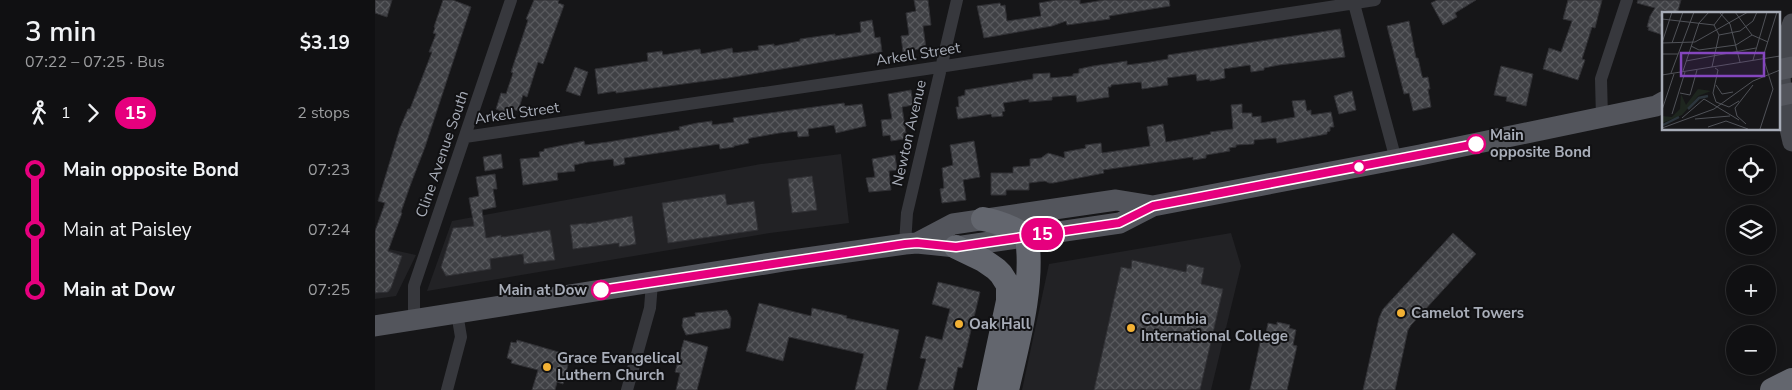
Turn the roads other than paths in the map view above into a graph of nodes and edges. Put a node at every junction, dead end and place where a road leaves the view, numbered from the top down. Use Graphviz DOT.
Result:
graph roads {
  1 [pos="511,0"];
  2 [pos="957,0"];
  3 [pos="1375,0"];
  4 [pos="1627,0"];
  5 [pos="1353,2"];
  6 [pos="1792,22"];
  7 [pos="942,67"];
  8 [pos="1784,68"];
  9 [pos="1785,95"];
  10 [pos="1661,105"];
  11 [pos="1602,118"];
  12 [pos="465,137"];
  13 [pos="1792,142"];
  14 [pos="1396,160"];
  15 [pos="1153,206"];
  16 [pos="983,220"];
  17 [pos="1027,237"];
  18 [pos="911,244"];
  19 [pos="956,247"];
  20 [pos="652,283"];
  21 [pos="457,313"];
  22 [pos="414,319"];
  23 [pos="375,326"];
  24 [pos="1792,380"];
  25 [pos="447,390"];
  26 [pos="627,390"];
  27 [pos="989,390"];
  28 [pos="1007,390"];
  29 [pos="1772,390"];
  1 -- 12 [label="street, Cline Avenue South"];
  2 -- 7 [label="street, Newton Avenue"];
  3 -- 5 [label="street, Arkell Street"];
  4 -- 11 [label="street"];
  5 -- 7 [label="street, Arkell Street"];
  5 -- 14 [label="street"];
  6 -- 8 [label="main road"];
  7 -- 12 [label="street, Arkell Street"];
  7 -- 18 [label="street, Newton Avenue"];
  8 -- 9 [label="main road"];
  9 -- 13 [label="main road"];
  10 -- 11 [label="main road"];
  11 -- 14 [label="main road"];
  12 -- 22 [label="street, Cline Avenue South"];
  14 -- 15 [label="main road"];
  15 -- 16 [label="main road"];
  15 -- 17 [label="main road"];
  16 -- 17 [label="highway"];
  16 -- 18 [label="main road"];
  17 -- 19 [label="main road"];
  17 -- 28 [label="highway"];
  18 -- 19 [label="main road"];
  18 -- 20 [label="main road"];
  19 -- 27 [label="highway"];
  20 -- 21 [label="main road"];
  20 -- 26 [label="street"];
  21 -- 22 [label="main road"];
  21 -- 25 [label="street"];
  22 -- 23 [label="main road"];
  24 -- 29 [label="highway"];
}
